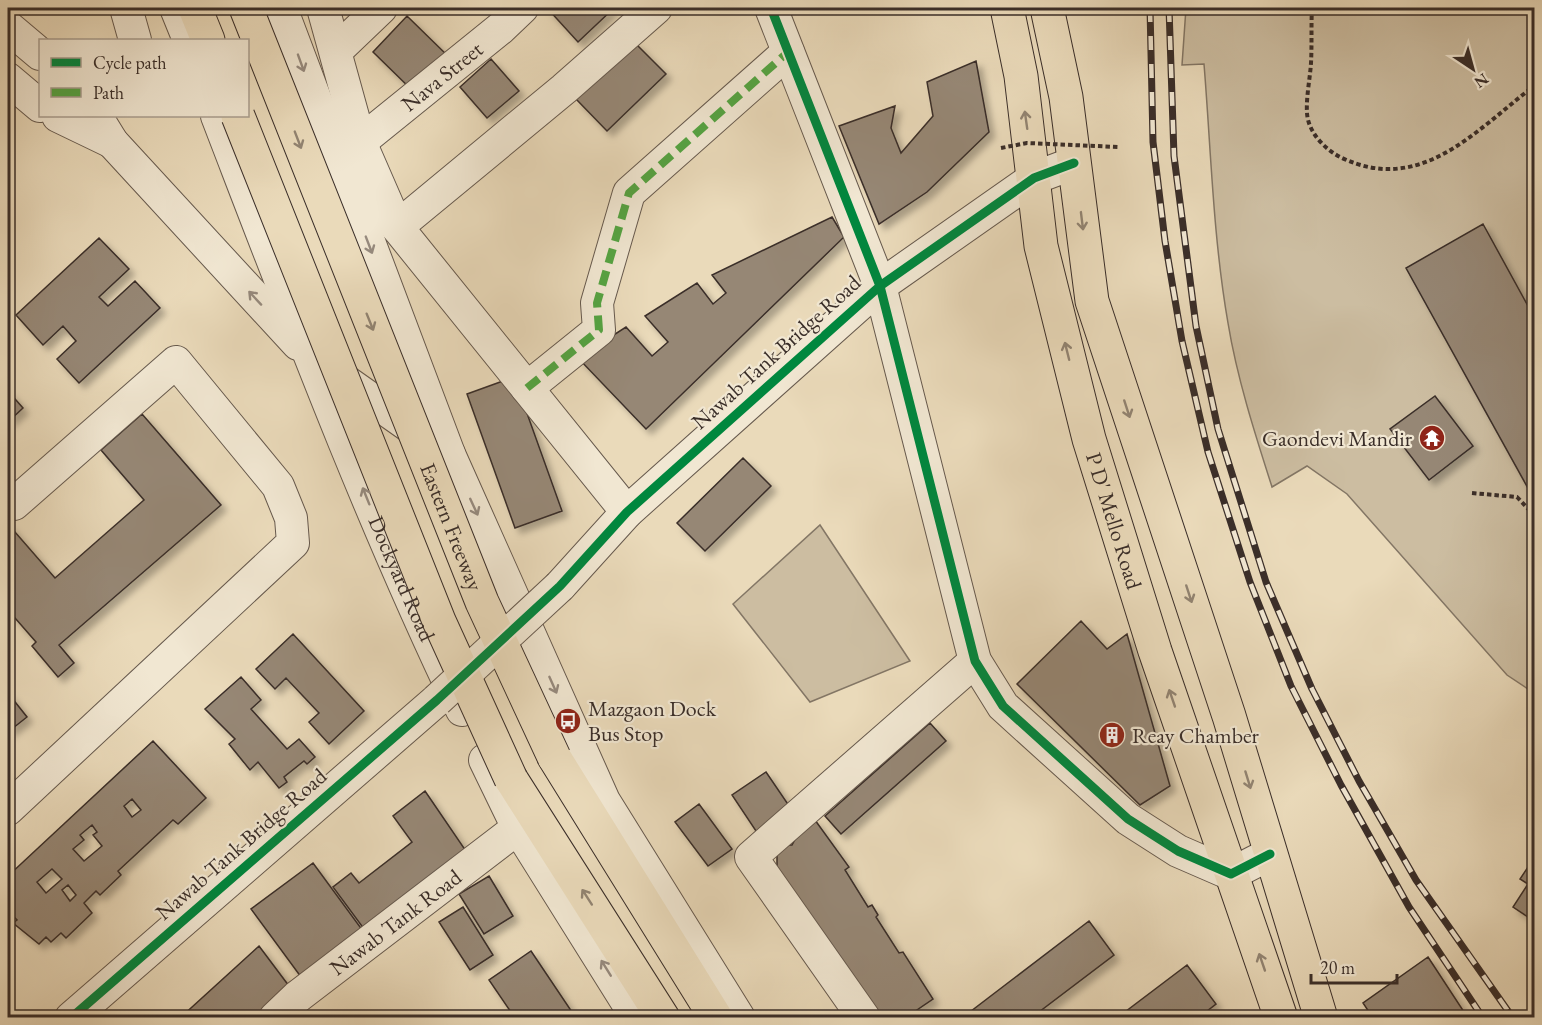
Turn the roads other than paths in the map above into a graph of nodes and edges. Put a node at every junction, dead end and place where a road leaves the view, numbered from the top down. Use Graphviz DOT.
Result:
graph roads {
  1 [pos="126,8"];
  2 [pos="176,8"];
  3 [pos="195,8"];
  4 [pos="246,8"];
  5 [pos="281,8"];
  6 [pos="323,8"];
  7 [pos="381,8"];
  8 [pos="522,8"];
  9 [pos="656,8"];
  10 [pos="771,8"];
  11 [pos="1007,8"];
  12 [pos="1047,8"];
  13 [pos="8,27"];
  14 [pos="135,39"];
  15 [pos="189,39"];
  16 [pos="208,39"];
  17 [pos="336,51"];
  18 [pos="788,52"];
  19 [pos="39,53"];
  20 [pos="8,80"];
  21 [pos="39,105"];
  22 [pos="63,117"];
  23 [pos="98,117"];
  24 [pos="217,117"];
  25 [pos="238,117"];
  26 [pos="117,129"];
  27 [pos="360,142"];
  28 [pos="1074,163"];
  29 [pos="1034,178"];
  30 [pos="398,227"];
  31 [pos="880,286"];
  32 [pos="309,356"];
  33 [pos="527,388"];
  34 [pos="449,454"];
  35 [pos="14,504"];
  36 [pos="627,512"];
  37 [pos="522,614"];
  38 [pos="975,661"];
  39 [pos="442,691"];
  40 [pos="8,809"];
  41 [pos="518,828"];
  42 [pos="1270,854"];
  43 [pos="1231,874"];
  44 [pos="70,1017"];
  45 [pos="275,1017"];
  46 [pos="637,1017"];
  47 [pos="663,1017"];
  48 [pos="716,1017"];
  49 [pos="739,1017"];
  50 [pos="864,1017"];
  51 [pos="1281,1017"];
  52 [pos="1321,1017"];
  1 -- 14 [label="street"];
  2 -- 15 [label="street"];
  3 -- 16 [label="main road"];
  4 -- 48 [label="main road, Eastern Freeway, one-way, bridge"];
  5 -- 34 [label="street, one-way"];
  6 -- 17 [label="street"];
  7 -- 17 [label="street"];
  8 -- 27 [label="street, Nava Street"];
  9 -- 30 [label="street"];
  10 -- 18 [label="street"];
  29 -- 11 [label="main road, P D' Mello Road, one-way"];
  12 -- 28 [label="main road, P D' Mello Road"];
  13 -- 19 [label="street"];
  17 -- 27 [label="street"];
  18 -- 31 [label="street"];
  18 -- 33 [label="street"];
  20 -- 21 [label="street"];
  22 -- 26 [label="street"];
  23 -- 26 [label="street"];
  24 -- 32 [label="street, Dockyard Road"];
  47 -- 25 [label="main road, Eastern Freeway, one-way, bridge"];
  32 -- 26 [label="street, one-way"];
  27 -- 30 [label="street"];
  28 -- 29 [label="street, Nawab Tank Bridge Road"];
  28 -- 42 [label="main road, P D' Mello Road, one-way"];
  29 -- 31 [label="street, Nawab Tank Bridge Road"];
  43 -- 29 [label="main road, P D' Mello Road, one-way"];
  30 -- 33 [label="street"];
  31 -- 36 [label="street, Nawab Tank Bridge Road"];
  31 -- 38 [label="street"];
  32 -- 34 [label="street"];
  39 -- 32 [label="street, Dockyard Road, one-way"];
  33 -- 36 [label="street"];
  34 -- 37 [label="street, one-way"];
  35 -- 40 [label="street"];
  36 -- 39 [label="street, Nawab Tank Bridge Road, bridge"];
  37 -- 39 [label="street"];
  37 -- 49 [label="street, one-way"];
  38 -- 43 [label="street"];
  38 -- 50 [label="street"];
  39 -- 41 [label="street, Dockyard Road"];
  39 -- 44 [label="street, Nawab Tank Bridge Road"];
  41 -- 45 [label="street, Nawab Tank Road"];
  46 -- 41 [label="street, Dockyard Road, one-way"];
  42 -- 43 [label="street"];
  42 -- 52 [label="main road, P D' Mello Road"];
  51 -- 43 [label="main road, P D' Mello Road, one-way"];
}
